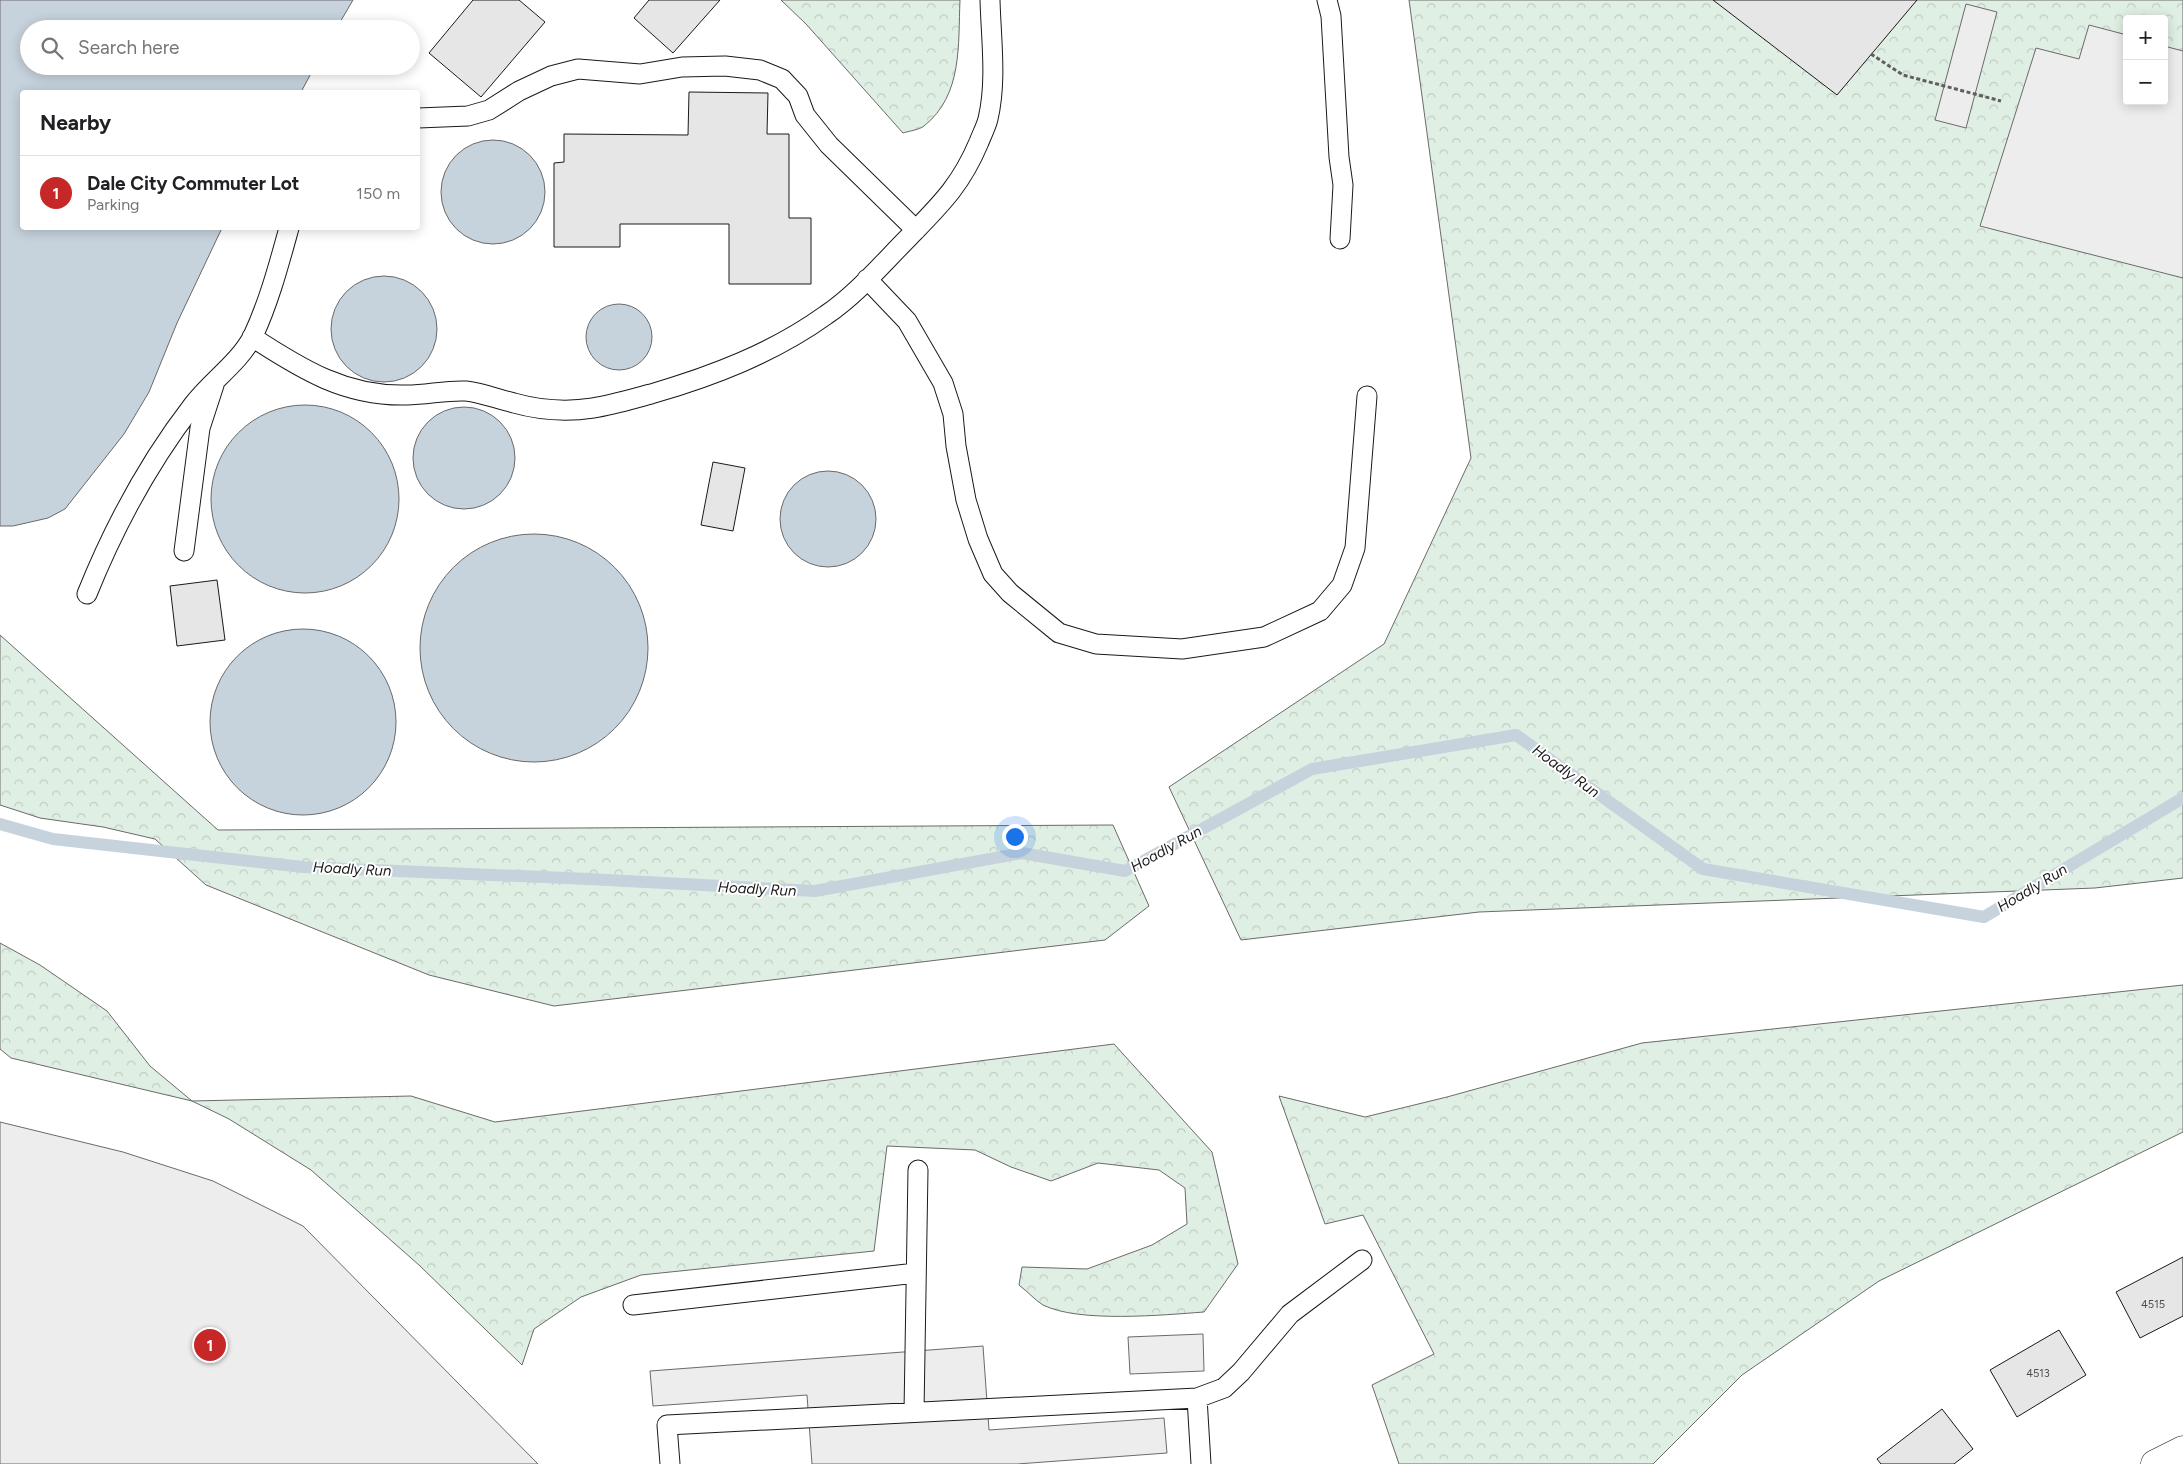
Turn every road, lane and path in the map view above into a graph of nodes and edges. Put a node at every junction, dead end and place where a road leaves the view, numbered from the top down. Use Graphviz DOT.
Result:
graph roads {
  1 [pos="990,0"];
  2 [pos="1327,0"];
  3 [pos="1871,54"];
  4 [pos="2001,101"];
  5 [pos="420,118"];
  6 [pos="288,230"];
  7 [pos="916,230"];
  8 [pos="1340,240"];
  9 [pos="868,279"];
  10 [pos="252,337"];
  11 [pos="216,379"];
  12 [pos="1367,396"];
  13 [pos="184,551"];
  14 [pos="87,594"];
  15 [pos="918,1170"];
  16 [pos="1362,1260"];
  17 [pos="916,1274"];
  18 [pos="633,1305"];
  19 [pos="1197,1398"];
  20 [pos="914,1412"];
  21 [pos="2183,1450"];
  22 [pos="670,1464"];
  23 [pos="1201,1464"];
  24 [pos="2155,1464"];
  1 -- 7 [label="lane"];
  2 -- 8 [label="lane"];
  3 -- 4 [label="path"];
  5 -- 7 [label="lane"];
  6 -- 10 [label="lane"];
  7 -- 9 [label="lane"];
  9 -- 10 [label="lane"];
  9 -- 12 [label="lane"];
  10 -- 11 [label="lane"];
  11 -- 13 [label="lane"];
  11 -- 14 [label="lane"];
  15 -- 17 [label="lane"];
  16 -- 19 [label="lane"];
  17 -- 18 [label="lane"];
  17 -- 20 [label="lane"];
  19 -- 20 [label="lane"];
  19 -- 23 [label="lane"];
  20 -- 22 [label="lane"];
  21 -- 24 [label="street"];
}
